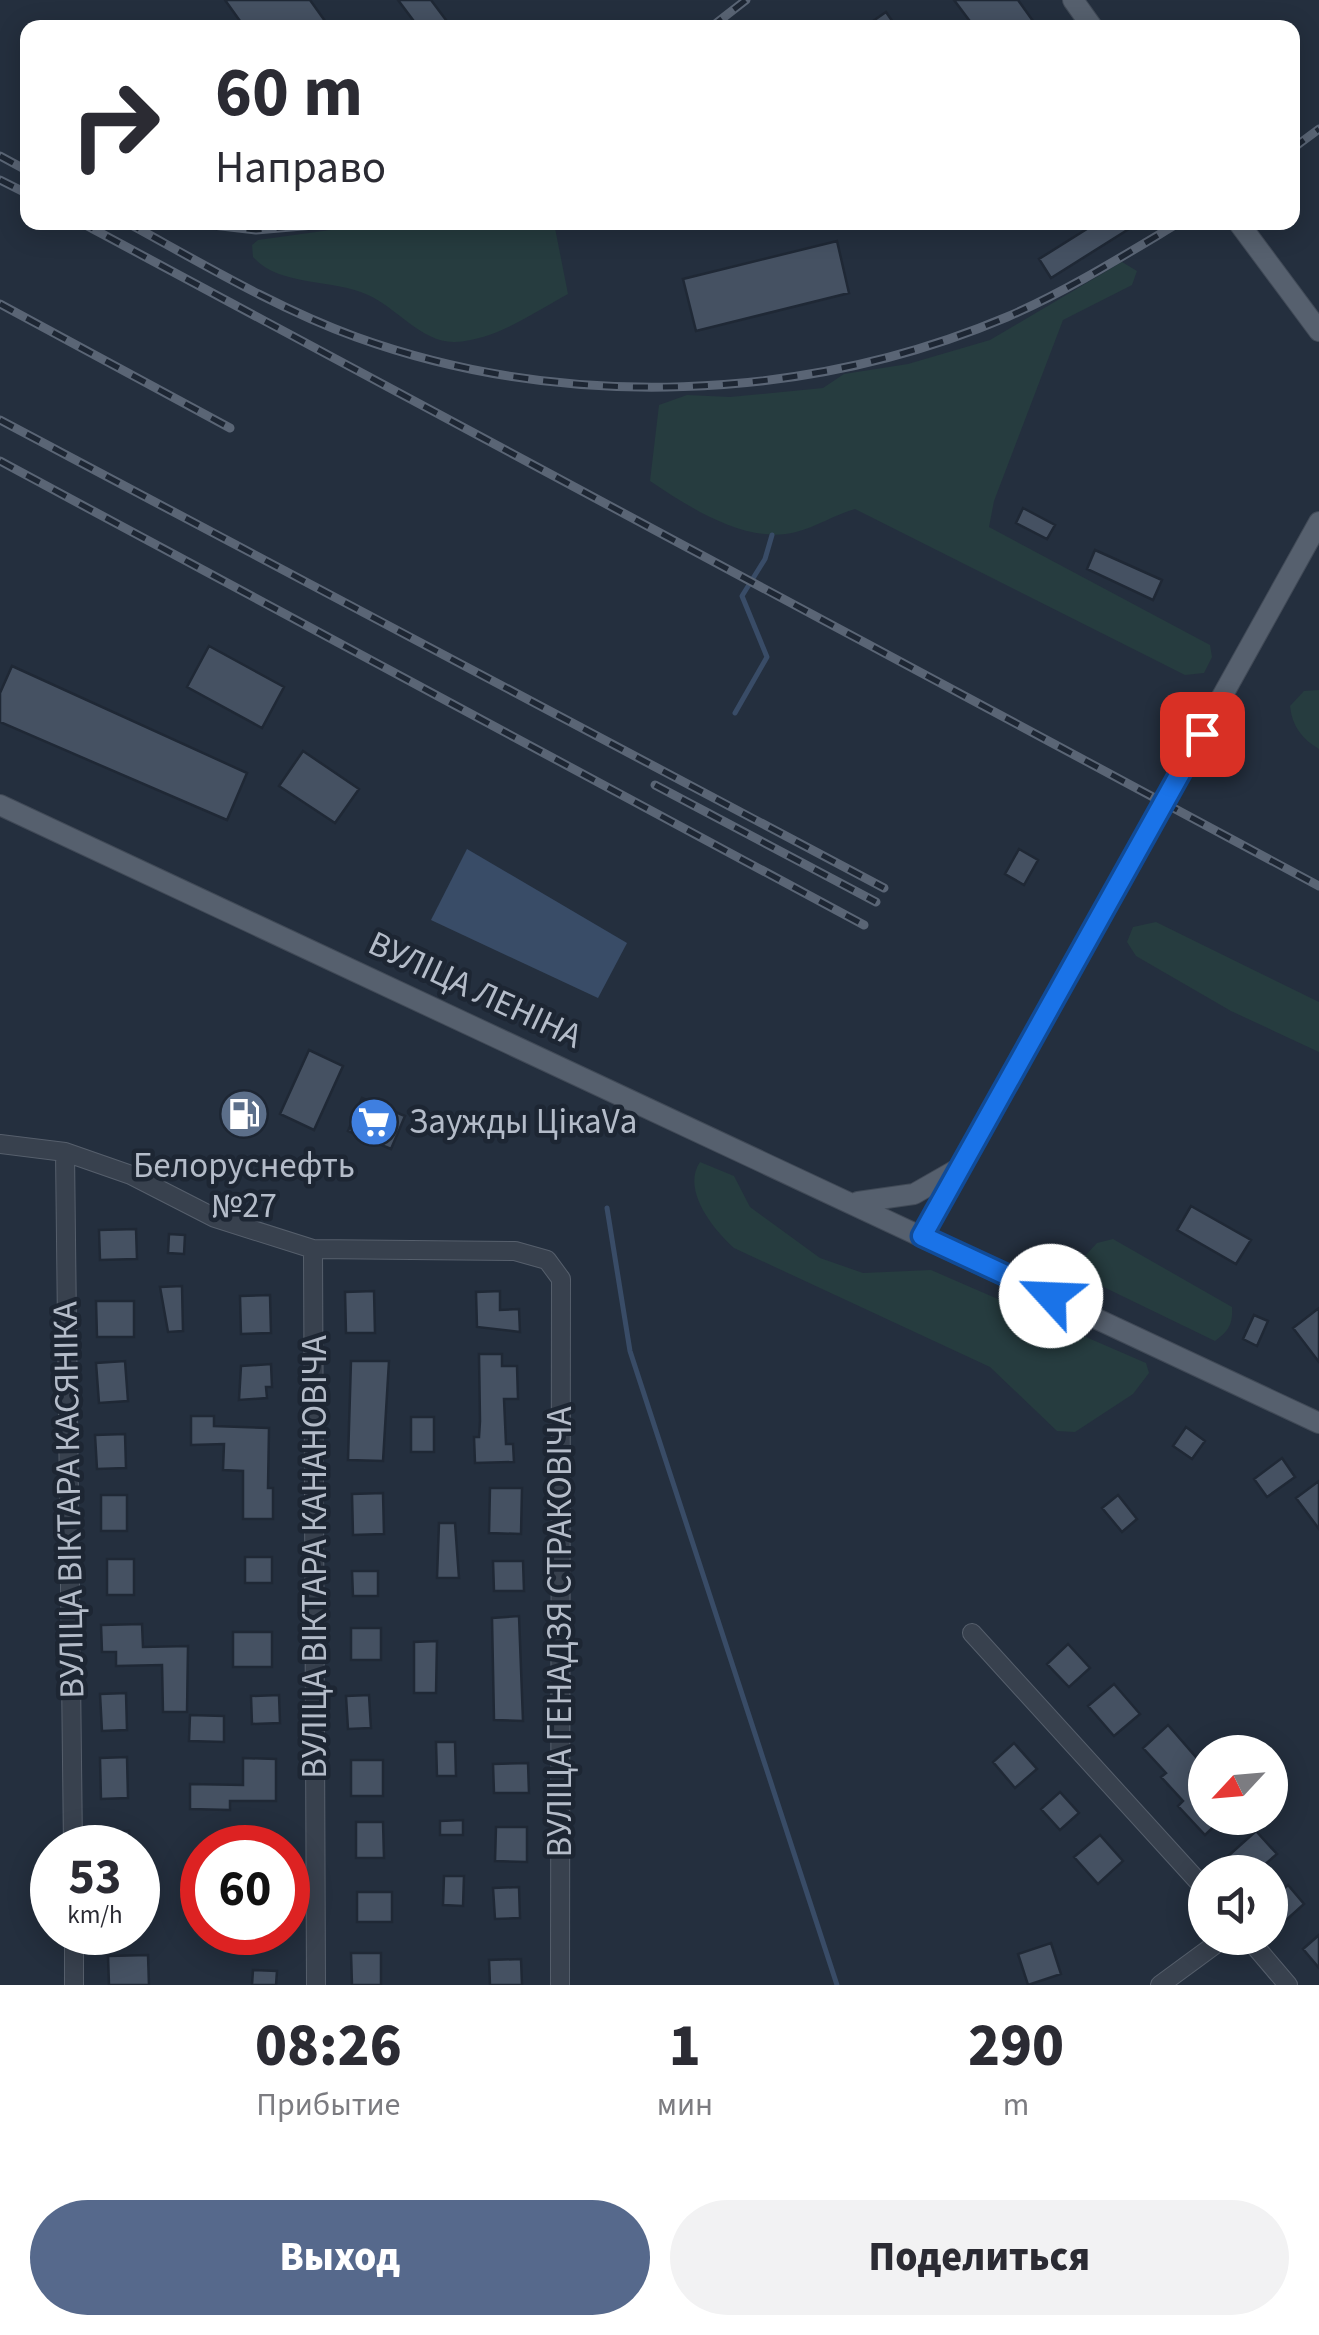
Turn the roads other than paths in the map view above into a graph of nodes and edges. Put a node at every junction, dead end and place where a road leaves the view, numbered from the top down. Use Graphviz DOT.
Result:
graph roads {
  1 [pos="1244,230"];
  2 [pos="1319,331"];
  3 [pos="1319,522"];
  4 [pos="0,805"];
  5 [pos="0,1144"];
  6 [pos="65,1152"];
  7 [pos="962,1166"];
  8 [pos="848,1201"];
  9 [pos="922,1236"];
  10 [pos="313,1249"];
  11 [pos="1319,1423"];
  12 [pos="972,1633"];
  13 [pos="73,1825"];
  14 [pos="1188,1871"];
  15 [pos="74,1955"];
  16 [pos="1201,1955"];
  17 [pos="1262,1955"];
  18 [pos="74,1985"];
  19 [pos="316,1985"];
  20 [pos="560,1985"];
  21 [pos="1160,1985"];
  22 [pos="1288,1985"];
  1 -- 2 [label="main road"];
  3 -- 7 [label="main road"];
  4 -- 8 [label="main road, ВУЛІЦА ЛЕНІНА"];
  5 -- 6 [label="street"];
  6 -- 10 [label="street"];
  6 -- 13 [label="street, ВУЛІЦА ВІКТАРА КАСЯНІКА"];
  7 -- 8 [label="main road"];
  7 -- 9 [label="main road"];
  8 -- 9 [label="main road, ВУЛІЦА ЛЕНІНА"];
  9 -- 11 [label="main road, ВУЛІЦА ЛЕНІНА"];
  10 -- 19 [label="street, ВУЛІЦА ВІКТАРА КАНАНОВІЧА"];
  10 -- 20 [label="street, ВУЛІЦА ГЕНАДЗЯ СТРАКОВІЧА"];
  12 -- 14 [label="street"];
  15 -- 18 [label="street"];
  16 -- 21 [label="street"];
  17 -- 22 [label="street"];
}
